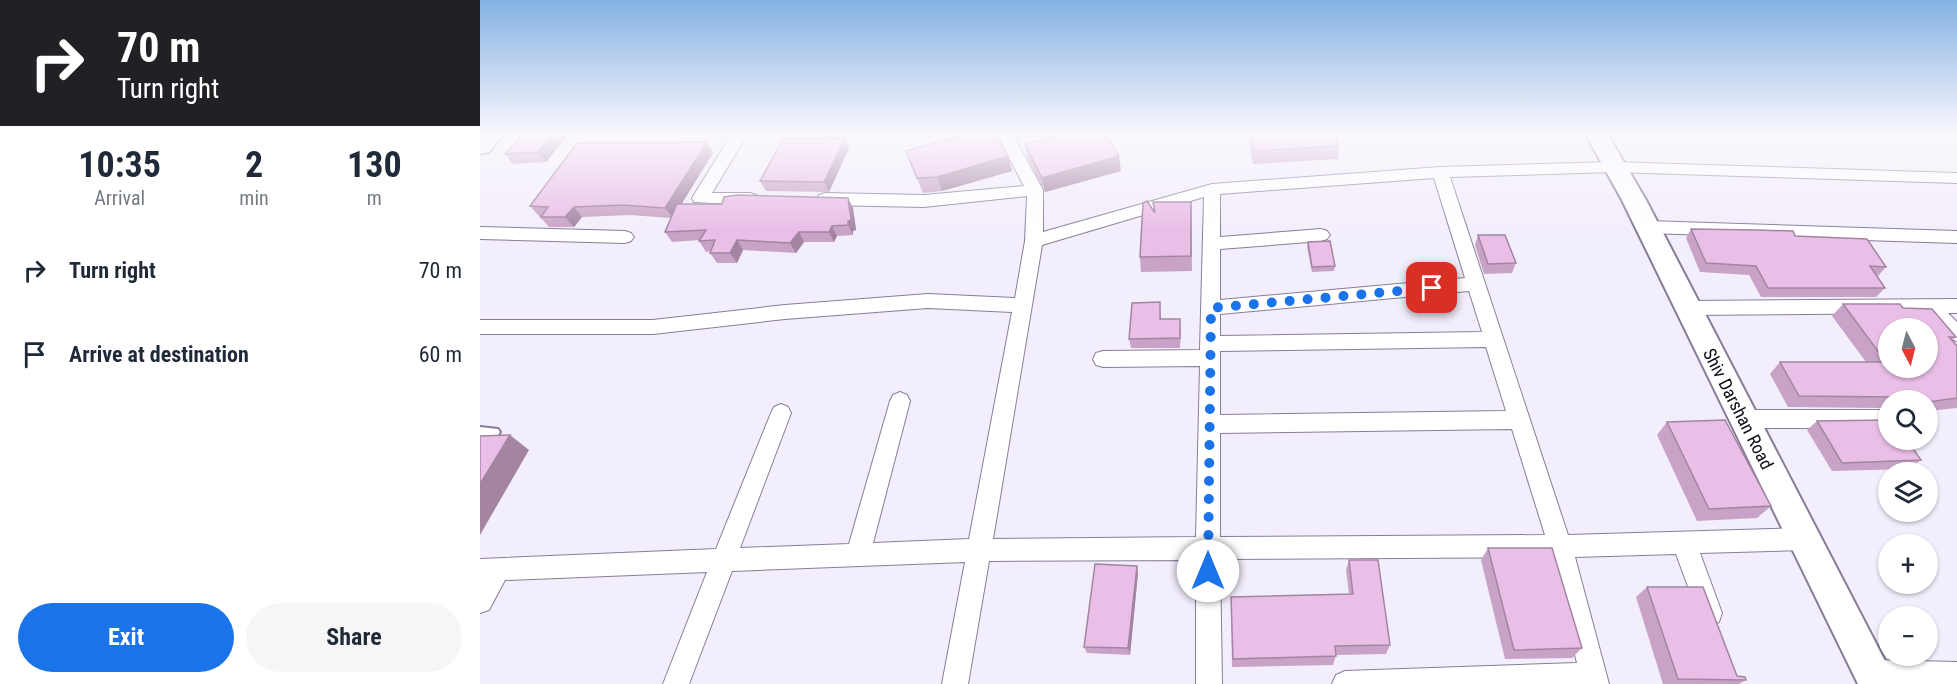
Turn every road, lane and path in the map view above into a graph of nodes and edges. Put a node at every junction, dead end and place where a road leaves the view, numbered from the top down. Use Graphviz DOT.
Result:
graph roads {
  1 [pos="719,167"];
  2 [pos="1022,167"];
  3 [pos="1614,167"];
  4 [pos="1440,172"];
  5 [pos="1957,178"];
  6 [pos="1212,189"];
  7 [pos="1035,190"];
  8 [pos="763,199"];
  9 [pos="811,199"];
  10 [pos="1647,227"];
  11 [pos="480,232"];
  12 [pos="1321,235"];
  13 [pos="625,237"];
  14 [pos="1957,237"];
  15 [pos="1034,241"];
  16 [pos="1212,244"];
  17 [pos="1476,284"];
  18 [pos="1023,305"];
  19 [pos="1929,306"];
  20 [pos="1957,306"];
  21 [pos="1211,308"];
  22 [pos="1688,308"];
  23 [pos="480,327"];
  24 [pos="1957,334"];
  25 [pos="1494,339"];
  26 [pos="1210,351"];
  27 [pos="1102,359"];
  28 [pos="900,401"];
  29 [pos="781,413"];
  30 [pos="1743,419"];
  31 [pos="1878,419"];
  32 [pos="1520,420"];
  33 [pos="1209,424"];
  34 [pos="480,432"];
  35 [pos="494,432"];
  36 [pos="1803,539"];
  37 [pos="1684,542"];
  38 [pos="1560,546"];
  39 [pos="1208,549"];
  40 [pos="979,550"];
  41 [pos="858,554"];
  42 [pos="725,559"];
  43 [pos="489,570"];
  44 [pos="480,601"];
  45 [pos="1716,630"];
  46 [pos="1957,675"];
  47 [pos="1875,678"];
  48 [pos="1595,680"];
  49 [pos="676,684"];
  50 [pos="955,684"];
  51 [pos="1209,684"];
  52 [pos="1346,684"];
  1 -- 8 [label="street"];
  2 -- 7 [label="street"];
  3 -- 4 [label="street"];
  3 -- 5 [label="street"];
  3 -- 10 [label="street, Shiv Darshan Road"];
  4 -- 6 [label="street"];
  4 -- 17 [label="street"];
  6 -- 15 [label="street"];
  6 -- 16 [label="street"];
  7 -- 9 [label="street"];
  7 -- 15 [label="street"];
  10 -- 14 [label="street"];
  10 -- 22 [label="street, Shiv Darshan Road"];
  11 -- 13 [label="street"];
  12 -- 16 [label="street"];
  15 -- 18 [label="street"];
  16 -- 21 [label="street"];
  17 -- 21 [label="street"];
  17 -- 25 [label="street"];
  18 -- 23 [label="street"];
  18 -- 40 [label="street"];
  19 -- 20 [label="street"];
  19 -- 22 [label="street"];
  19 -- 24 [label="street"];
  21 -- 26 [label="street"];
  22 -- 30 [label="street, Shiv Darshan Road"];
  25 -- 26 [label="street"];
  25 -- 32 [label="street"];
  26 -- 27 [label="street"];
  26 -- 33 [label="street"];
  28 -- 41 [label="street"];
  29 -- 42 [label="street"];
  30 -- 31 [label="street"];
  30 -- 36 [label="street, Shiv Darshan Road"];
  32 -- 33 [label="street"];
  32 -- 38 [label="street"];
  33 -- 39 [label="street"];
  34 -- 35 [label="lane"];
  36 -- 37 [label="street"];
  36 -- 47 [label="street, Shiv Darshan Road"];
  37 -- 38 [label="street"];
  37 -- 45 [label="street"];
  38 -- 39 [label="street"];
  38 -- 48 [label="street"];
  39 -- 40 [label="street"];
  39 -- 51 [label="street"];
  40 -- 41 [label="street"];
  40 -- 50 [label="street"];
  41 -- 42 [label="street"];
  42 -- 43 [label="street"];
  42 -- 49 [label="street"];
  43 -- 44 [label="street"];
  46 -- 47 [label="street"];
  48 -- 52 [label="street"];
}
